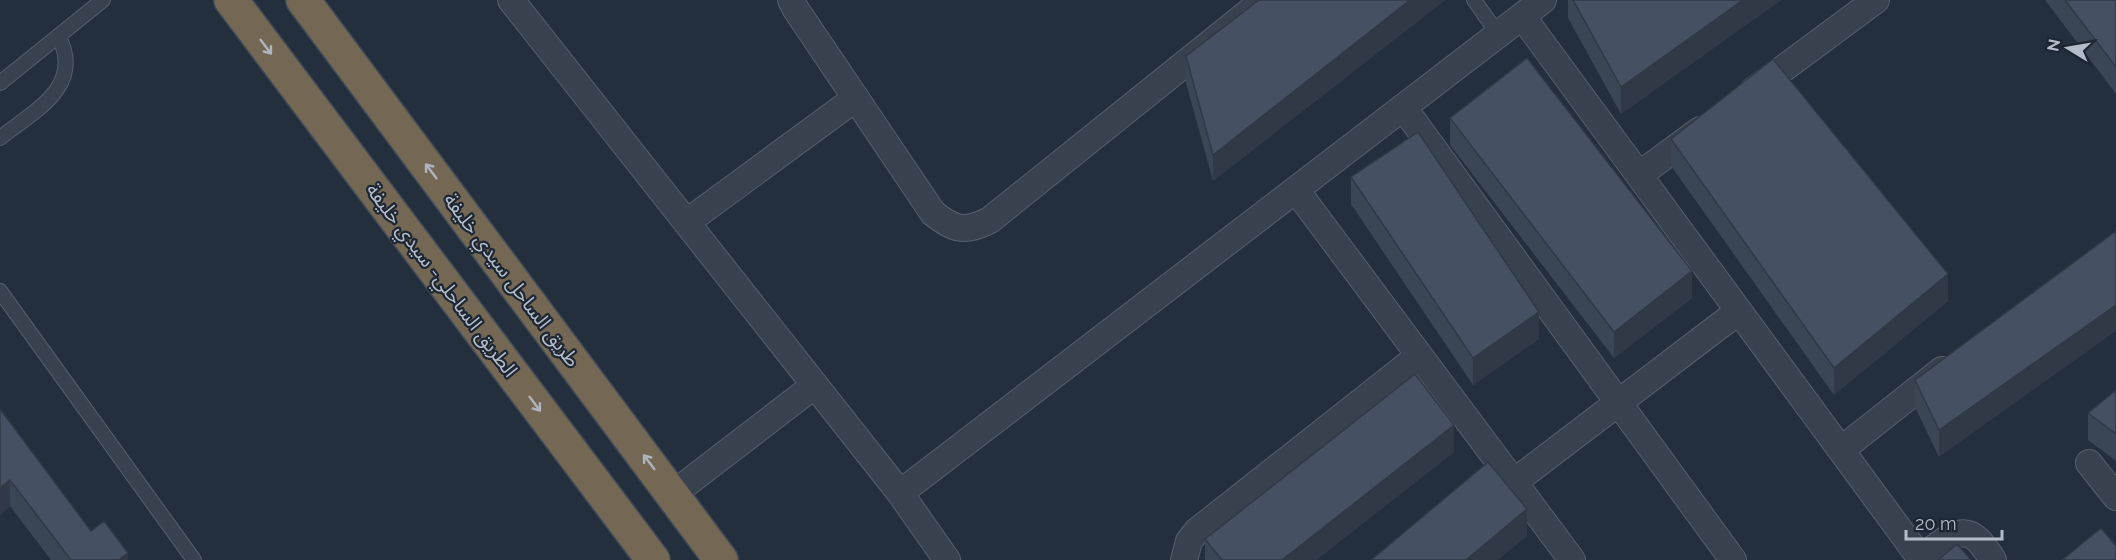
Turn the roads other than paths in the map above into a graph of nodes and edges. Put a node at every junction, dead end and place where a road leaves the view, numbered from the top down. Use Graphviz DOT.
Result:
graph roads {
  1 [pos="103,0"];
  2 [pos="231,0"];
  3 [pos="303,0"];
  4 [pos="511,0"];
  5 [pos="791,0"];
  6 [pos="1264,0"];
  7 [pos="1474,0"];
  8 [pos="1543,0"];
  9 [pos="1862,4"];
  10 [pos="1522,16"];
  11 [pos="1498,34"];
  12 [pos="59,37"];
  13 [pos="0,83"];
  14 [pos="856,98"];
  15 [pos="1403,107"];
  16 [pos="0,138"];
  17 [pos="1639,175"];
  18 [pos="1296,190"];
  19 [pos="687,222"];
  20 [pos="0,291"];
  21 [pos="1739,311"];
  22 [pos="1419,356"];
  23 [pos="1960,357"];
  24 [pos="815,384"];
  25 [pos="1618,402"];
  26 [pos="1841,450"];
  27 [pos="2089,463"];
  28 [pos="1514,482"];
  29 [pos="900,493"];
  30 [pos="673,494"];
  31 [pos="2116,497"];
  32 [pos="1920,559"];
  33 [pos="194,560"];
  34 [pos="653,560"];
  35 [pos="721,560"];
  36 [pos="947,560"];
  37 [pos="1184,560"];
  38 [pos="1572,560"];
  39 [pos="1733,560"];
  40 [pos="1993,560"];
  1 -- 12 [label="lane"];
  2 -- 34 [label="highway, الطريق الساحلي- سيدي خليفة, one-way"];
  30 -- 3 [label="highway, طريق الساحل سيدي خليفة, one-way"];
  4 -- 19 [label="street"];
  5 -- 14 [label="street"];
  6 -- 14 [label="street"];
  7 -- 11 [label="lane"];
  8 -- 10 [label="street"];
  9 -- 17 [label="street"];
  10 -- 11 [label="street"];
  10 -- 17 [label="street"];
  11 -- 15 [label="street"];
  12 -- 13 [label="lane"];
  12 -- 16 [label="lane"];
  14 -- 19 [label="street"];
  15 -- 18 [label="street"];
  15 -- 25 [label="street"];
  17 -- 21 [label="street"];
  18 -- 22 [label="street"];
  18 -- 29 [label="street"];
  19 -- 24 [label="street"];
  20 -- 33 [label="lane"];
  21 -- 25 [label="street"];
  21 -- 26 [label="street"];
  22 -- 28 [label="street"];
  22 -- 37 [label="street"];
  23 -- 26 [label="street"];
  24 -- 29 [label="street"];
  24 -- 30 [label="street"];
  25 -- 28 [label="street"];
  25 -- 39 [label="street"];
  26 -- 32 [label="street"];
  27 -- 31 [label="street"];
  28 -- 38 [label="street"];
  29 -- 36 [label="street"];
  30 -- 35 [label="highway, طريق الساحل سيدي خليفة"];
  32 -- 40 [label="street"];
}
